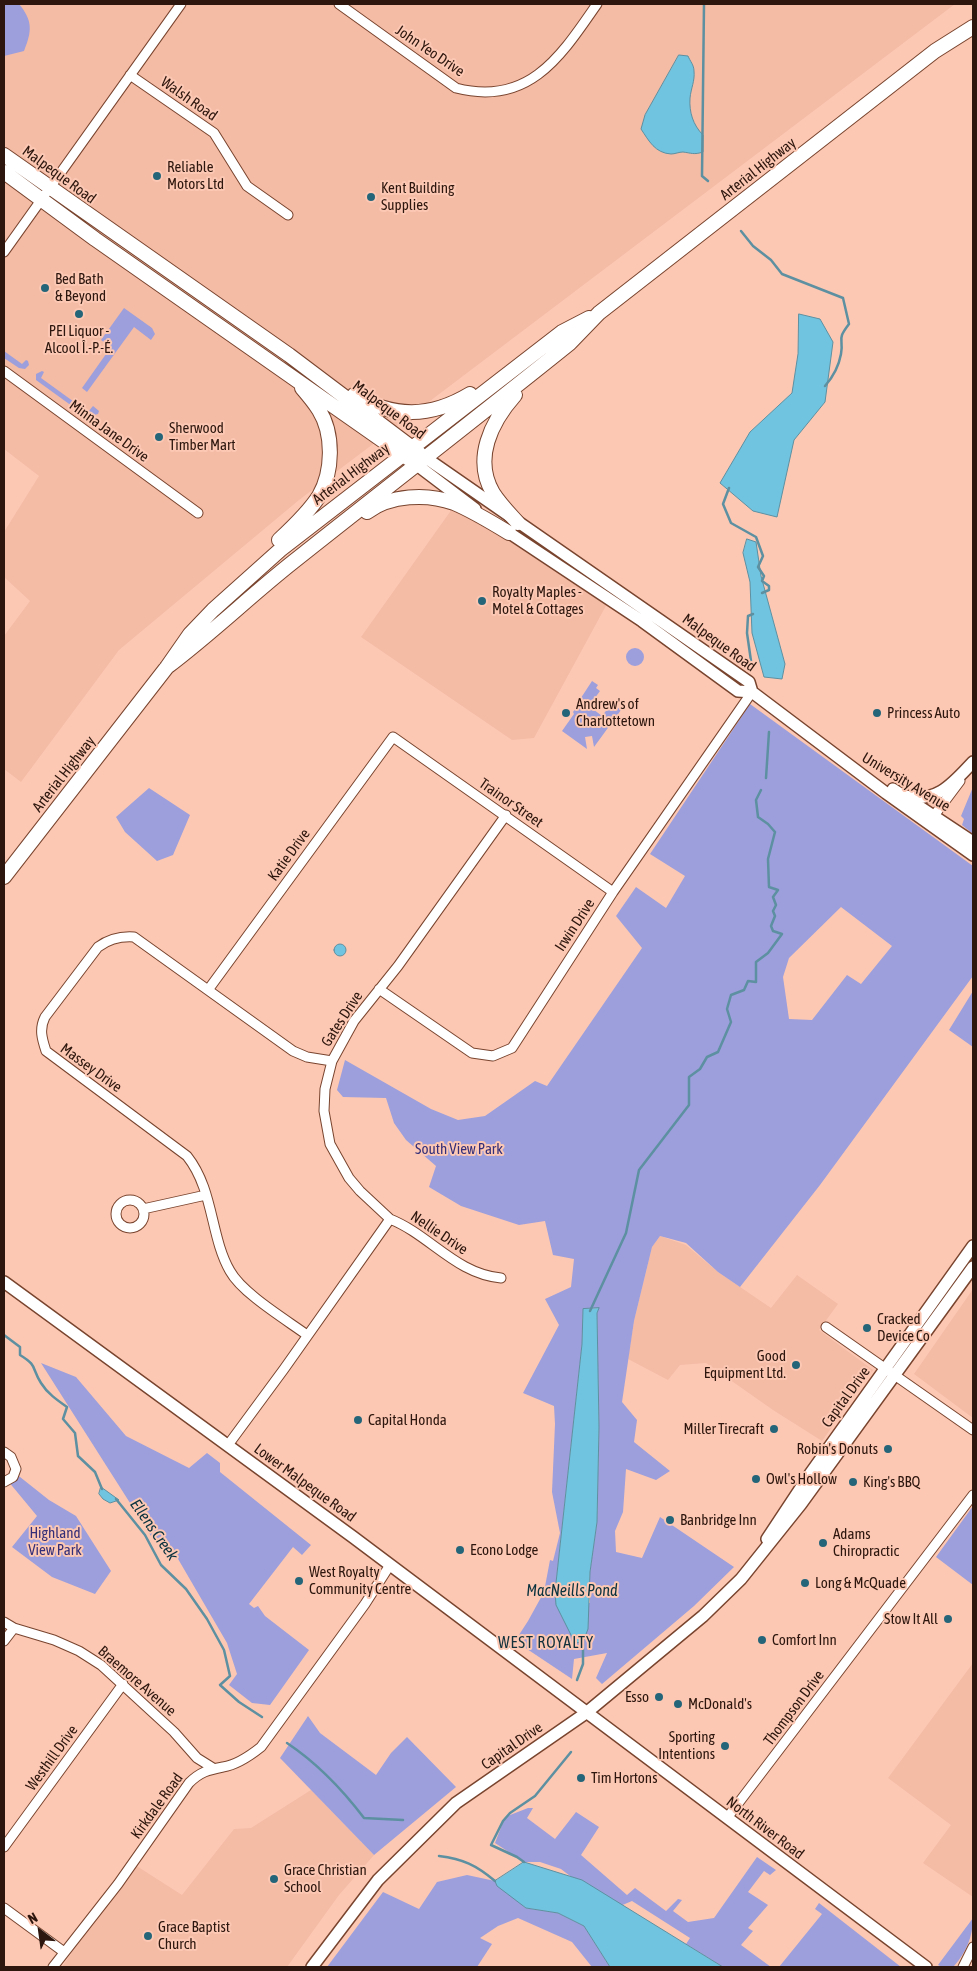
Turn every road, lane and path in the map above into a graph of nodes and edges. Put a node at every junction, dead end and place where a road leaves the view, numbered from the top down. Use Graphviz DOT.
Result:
graph roads {
  1 [pos="181,4"];
  2 [pos="339,4"];
  3 [pos="597,4"];
  4 [pos="973,15"];
  5 [pos="973,27"];
  6 [pos="935,51"];
  7 [pos="130,75"];
  8 [pos="4,155"];
  9 [pos="4,172"];
  10 [pos="46,194"];
  11 [pos="288,215"];
  12 [pos="4,252"];
  13 [pos="600,313"];
  14 [pos="570,343"];
  15 [pos="512,369"];
  16 [pos="4,371"];
  17 [pos="310,371"];
  18 [pos="292,376"];
  19 [pos="408,451"];
  20 [pos="422,461"];
  21 [pos="198,513"];
  22 [pos="514,528"];
  23 [pos="213,610"];
  24 [pos="234,610"];
  25 [pos="167,667"];
  26 [pos="752,692"];
  27 [pos="393,737"];
  28 [pos="973,762"];
  29 [pos="848,764"];
  30 [pos="904,796"];
  31 [pos="506,815"];
  32 [pos="931,819"];
  33 [pos="973,842"];
  34 [pos="973,854"];
  35 [pos="4,877"];
  36 [pos="613,892"];
  37 [pos="379,989"];
  38 [pos="208,990"];
  39 [pos="332,1061"];
  40 [pos="206,1195"];
  41 [pos="143,1209"];
  42 [pos="390,1218"];
  43 [pos="973,1246"];
  44 [pos="973,1266"];
  45 [pos="501,1278"];
  46 [pos="4,1282"];
  47 [pos="826,1327"];
  48 [pos="307,1335"];
  49 [pos="890,1371"];
  50 [pos="973,1430"];
  51 [pos="228,1445"];
  52 [pos="4,1452"];
  53 [pos="4,1482"];
  54 [pos="973,1495"];
  55 [pos="390,1565"];
  56 [pos="4,1622"];
  57 [pos="14,1628"];
  58 [pos="4,1641"];
  59 [pos="123,1684"];
  60 [pos="586,1713"];
  61 [pos="213,1768"];
  62 [pos="727,1818"];
  63 [pos="4,1847"];
  64 [pos="4,1908"];
  65 [pos="973,1948"];
  66 [pos="64,1952"];
  67 [pos="53,1967"];
  68 [pos="312,1967"];
  69 [pos="926,1967"];
  70 [pos="963,1967"];
  1 -- 7 [label="street"];
  2 -- 3 [label="street, John Yeo Drive"];
  4 -- 6 [label="highway, Arterial Highway"];
  5 -- 6 [label="highway, Arterial Highway"];
  6 -- 13 [label="highway, Arterial Highway"];
  7 -- 10 [label="street"];
  7 -- 11 [label="street, Walsh Road"];
  8 -- 10 [label="highway, Malpeque Road"];
  9 -- 10 [label="highway, Malpeque Road"];
  10 -- 12 [label="street"];
  10 -- 17 [label="highway, Malpeque Road"];
  10 -- 18 [label="highway, Malpeque Road"];
  13 -- 14 [label="highway, Arterial Highway"];
  13 -- 15 [label="highway, Arterial Highway"];
  14 -- 20 [label="highway, Arterial Highway"];
  14 -- 22 [label="highway"];
  15 -- 17 [label="highway"];
  15 -- 19 [label="highway, Arterial Highway"];
  16 -- 21 [label="street, Minna Jane Drive"];
  17 -- 19 [label="highway, Malpeque Road"];
  18 -- 19 [label="highway, Malpeque Road"];
  18 -- 23 [label="highway"];
  19 -- 20 [label="highway, Malpeque Road"];
  19 -- 23 [label="highway, Arterial Highway"];
  20 -- 22 [label="main road, Malpeque Road"];
  20 -- 24 [label="highway, Arterial Highway"];
  22 -- 24 [label="highway"];
  22 -- 26 [label="main road, Malpeque Road"];
  23 -- 25 [label="highway, Arterial Highway"];
  24 -- 25 [label="highway, Arterial Highway"];
  25 -- 35 [label="highway, Arterial Highway"];
  26 -- 29 [label="main road, Malpeque Road"];
  26 -- 36 [label="street, Irwin Drive"];
  27 -- 31 [label="street, Trainor Street"];
  27 -- 38 [label="street, Katie Drive"];
  28 -- 30 [label="main road"];
  28 -- 32 [label="street"];
  29 -- 30 [label="main road, University Avenue"];
  29 -- 32 [label="main road, Malpeque Road"];
  30 -- 32 [label="main road, University Avenue"];
  31 -- 36 [label="street, Trainor Street"];
  31 -- 37 [label="street, Gates Drive"];
  32 -- 33 [label="main road, University Avenue"];
  32 -- 34 [label="main road, Malpeque Road"];
  36 -- 37 [label="street, Irwin Drive"];
  37 -- 39 [label="street, Gates Drive"];
  38 -- 39 [label="street, Massey Drive"];
  38 -- 40 [label="street, Massey Drive"];
  39 -- 42 [label="street, Gates Drive"];
  40 -- 41 [label="street"];
  40 -- 48 [label="street, Massey Drive"];
  42 -- 45 [label="street, Nellie Drive"];
  42 -- 48 [label="street"];
  43 -- 49 [label="main road, Capital Drive"];
  44 -- 49 [label="main road, Capital Drive"];
  46 -- 51 [label="main road, Lower Malpeque Road"];
  47 -- 49 [label="street"];
  48 -- 51 [label="street"];
  49 -- 50 [label="street"];
  49 -- 60 [label="main road, Capital Drive"];
  51 -- 55 [label="main road, Lower Malpeque Road"];
  52 -- 53 [label="street"];
  54 -- 62 [label="street, Thompson Drive"];
  55 -- 60 [label="main road, Lower Malpeque Road"];
  55 -- 61 [label="street, Kirkdale Road"];
  56 -- 57 [label="street, Braemore Avenue"];
  57 -- 58 [label="street"];
  57 -- 59 [label="street, Braemore Avenue"];
  59 -- 61 [label="street, Braemore Avenue"];
  59 -- 63 [label="street, Westhill Drive"];
  60 -- 62 [label="main road, North River Road"];
  60 -- 68 [label="main road, Capital Drive"];
  61 -- 66 [label="street, Kirkdale Road"];
  62 -- 69 [label="main road, North River Road"];
  64 -- 66 [label="street"];
  65 -- 70 [label="street"];
  66 -- 67 [label="street, Kirkdale Road"];
}
